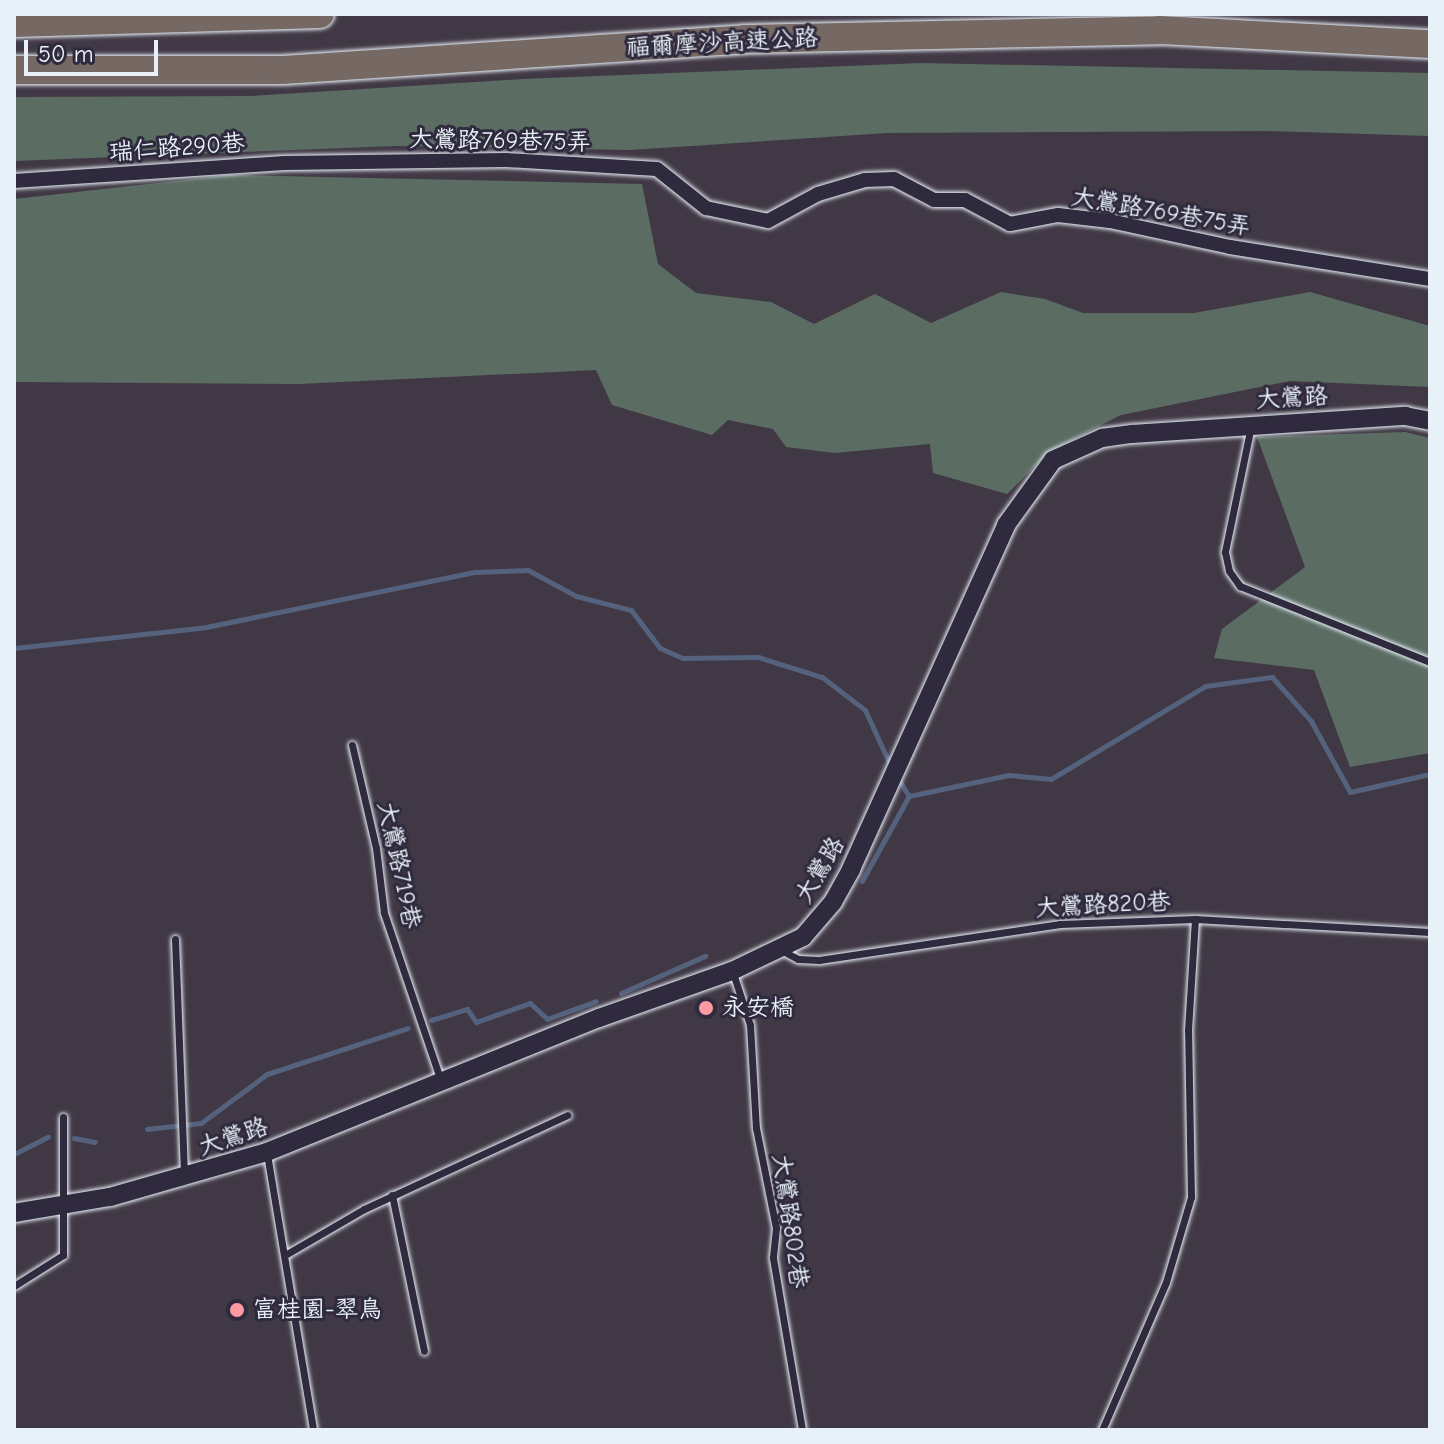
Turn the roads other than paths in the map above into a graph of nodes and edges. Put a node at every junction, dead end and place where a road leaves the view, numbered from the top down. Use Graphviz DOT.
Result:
graph roads {
  1 [pos="320,14"];
  2 [pos="14,23"];
  3 [pos="1430,44"];
  4 [pos="14,70"];
  5 [pos="343,162"];
  6 [pos="14,181"];
  7 [pos="1430,279"];
  8 [pos="1430,421"];
  9 [pos="1251,424"];
  10 [pos="1430,662"];
  11 [pos="352,745"];
  12 [pos="1195,919"];
  13 [pos="1430,932"];
  14 [pos="175,939"];
  15 [pos="781,950"];
  16 [pos="732,971"];
  17 [pos="441,1083"];
  18 [pos="567,1115"];
  19 [pos="63,1117"];
  20 [pos="267,1152"];
  21 [pos="185,1178"];
  22 [pos="392,1195"];
  23 [pos="60,1205"];
  24 [pos="14,1213"];
  25 [pos="285,1255"];
  26 [pos="14,1286"];
  27 [pos="424,1351"];
  28 [pos="313,1430"];
  29 [pos="802,1430"];
  30 [pos="1102,1430"];
  1 -- 2 [label="highway"];
  3 -- 4 [label="highway, 福爾摩沙高速公路"];
  5 -- 6 [label="street, 瑞仁路290巷"];
  5 -- 7 [label="street, 大鶯路769巷75弄"];
  8 -- 9 [label="street, 大鶯路"];
  9 -- 10 [label="lane"];
  9 -- 15 [label="street, 大鶯路"];
  11 -- 17 [label="lane, 大鶯路719巷"];
  12 -- 13 [label="lane, 大鶯路820巷"];
  12 -- 15 [label="lane, 大鶯路820巷"];
  12 -- 30 [label="lane"];
  14 -- 21 [label="lane"];
  15 -- 16 [label="street, 大鶯路"];
  16 -- 17 [label="street, 大鶯路"];
  16 -- 29 [label="lane, 大鶯路802巷"];
  17 -- 20 [label="street, 大鶯路"];
  18 -- 22 [label="lane"];
  19 -- 23 [label="lane"];
  20 -- 21 [label="street, 大鶯路"];
  20 -- 25 [label="lane"];
  21 -- 23 [label="street, 大鶯路"];
  22 -- 25 [label="lane"];
  22 -- 27 [label="lane"];
  23 -- 24 [label="street, 大鶯路"];
  23 -- 26 [label="lane"];
  25 -- 28 [label="lane"];
}
